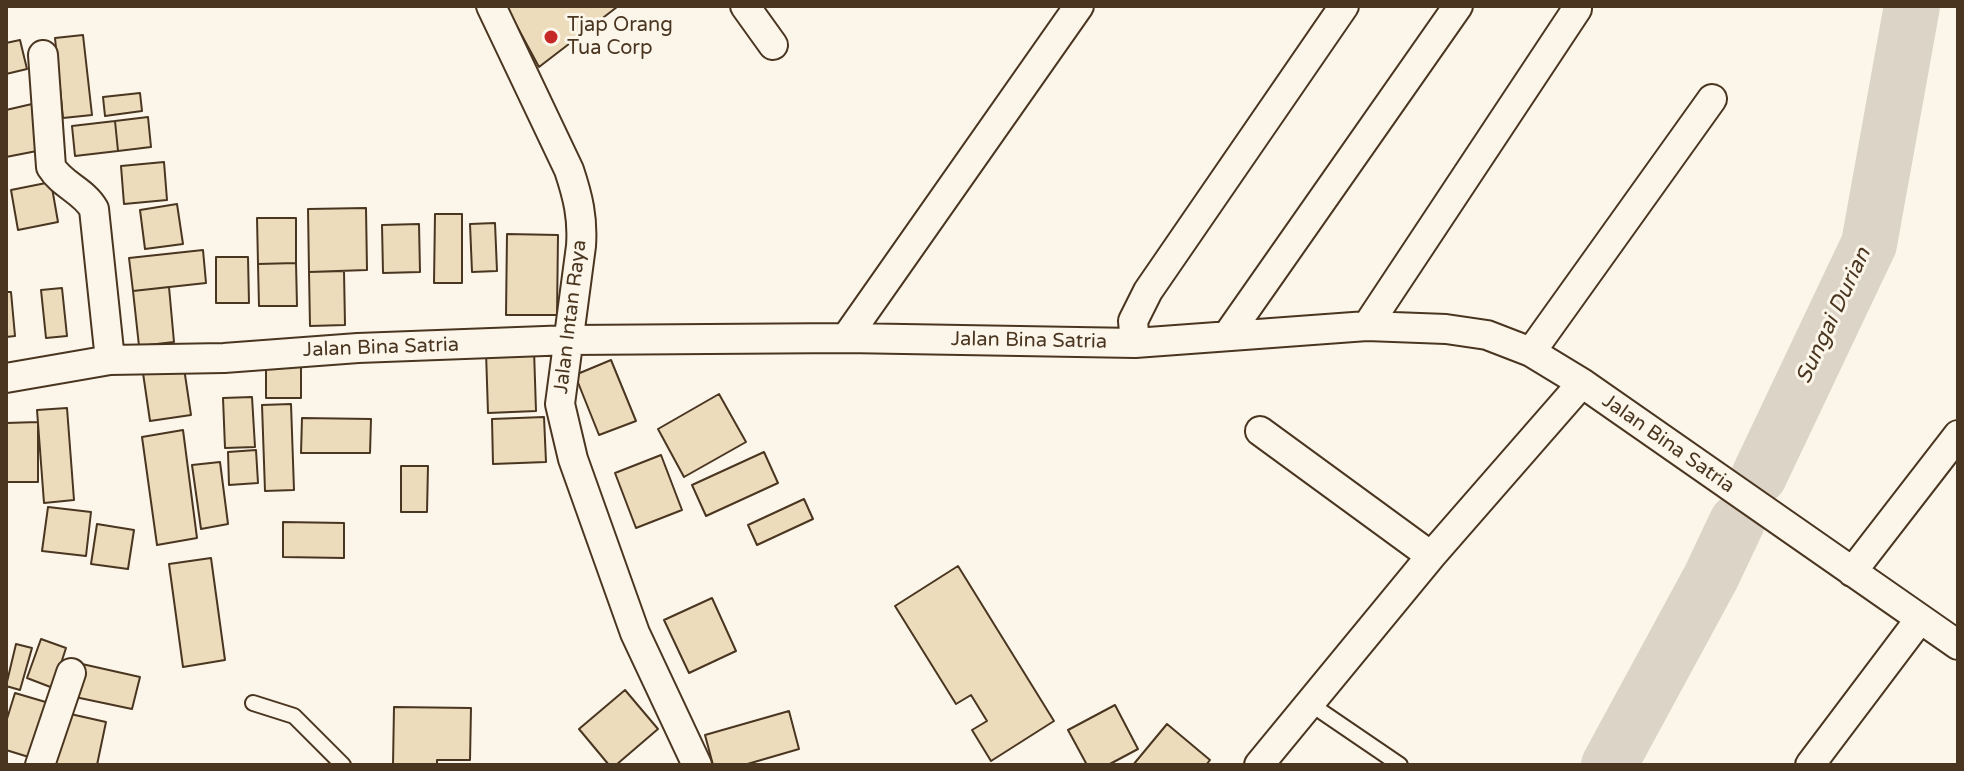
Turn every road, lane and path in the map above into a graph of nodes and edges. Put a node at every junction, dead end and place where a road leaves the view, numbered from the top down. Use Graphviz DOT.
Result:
graph roads {
  1 [pos="491,6"];
  2 [pos="745,6"];
  3 [pos="1079,6"];
  4 [pos="1344,6"];
  5 [pos="1458,6"];
  6 [pos="1577,9"];
  7 [pos="773,45"];
  8 [pos="43,55"];
  9 [pos="1712,99"];
  10 [pos="1367,326"];
  11 [pos="1227,336"];
  12 [pos="846,338"];
  13 [pos="571,340"];
  14 [pos="1135,343"];
  15 [pos="1531,352"];
  16 [pos="110,360"];
  17 [pos="6,378"];
  18 [pos="1582,383"];
  19 [pos="1260,431"];
  20 [pos="1958,435"];
  21 [pos="1431,556"];
  22 [pos="1852,572"];
  23 [pos="1920,619"];
  24 [pos="1954,635"];
  25 [pos="71,673"];
  26 [pos="253,703"];
  27 [pos="1309,703"];
  28 [pos="40,765"];
  29 [pos="343,765"];
  30 [pos="697,765"];
  31 [pos="1259,765"];
  32 [pos="1400,765"];
  33 [pos="1810,765"];
  1 -- 13 [label="street, Jalan Intan Raya"];
  2 -- 7 [label="street"];
  3 -- 12 [label="street"];
  4 -- 14 [label="street"];
  5 -- 11 [label="street"];
  6 -- 10 [label="street"];
  8 -- 16 [label="street"];
  9 -- 15 [label="street"];
  10 -- 11 [label="street, Jalan Bina Satria"];
  10 -- 15 [label="street, Jalan Bina Satria"];
  11 -- 14 [label="street, Jalan Bina Satria"];
  12 -- 13 [label="street, Jalan Bina Satria"];
  12 -- 14 [label="street, Jalan Bina Satria"];
  13 -- 16 [label="street, Jalan Bina Satria"];
  13 -- 30 [label="street, Jalan Intan Raya"];
  15 -- 18 [label="street, Jalan Bina Satria"];
  16 -- 17 [label="street, Jalan Bina Satria"];
  18 -- 21 [label="street"];
  18 -- 22 [label="street, Jalan Bina Satria"];
  19 -- 21 [label="street"];
  20 -- 22 [label="street"];
  21 -- 27 [label="street"];
  22 -- 23 [label="street, Jalan Bina Satria"];
  23 -- 24 [label="street, Jalan Bina Satria"];
  23 -- 33 [label="street"];
  25 -- 28 [label="street"];
  26 -- 29 [label="lane"];
  27 -- 31 [label="street"];
  27 -- 32 [label="lane"];
}
